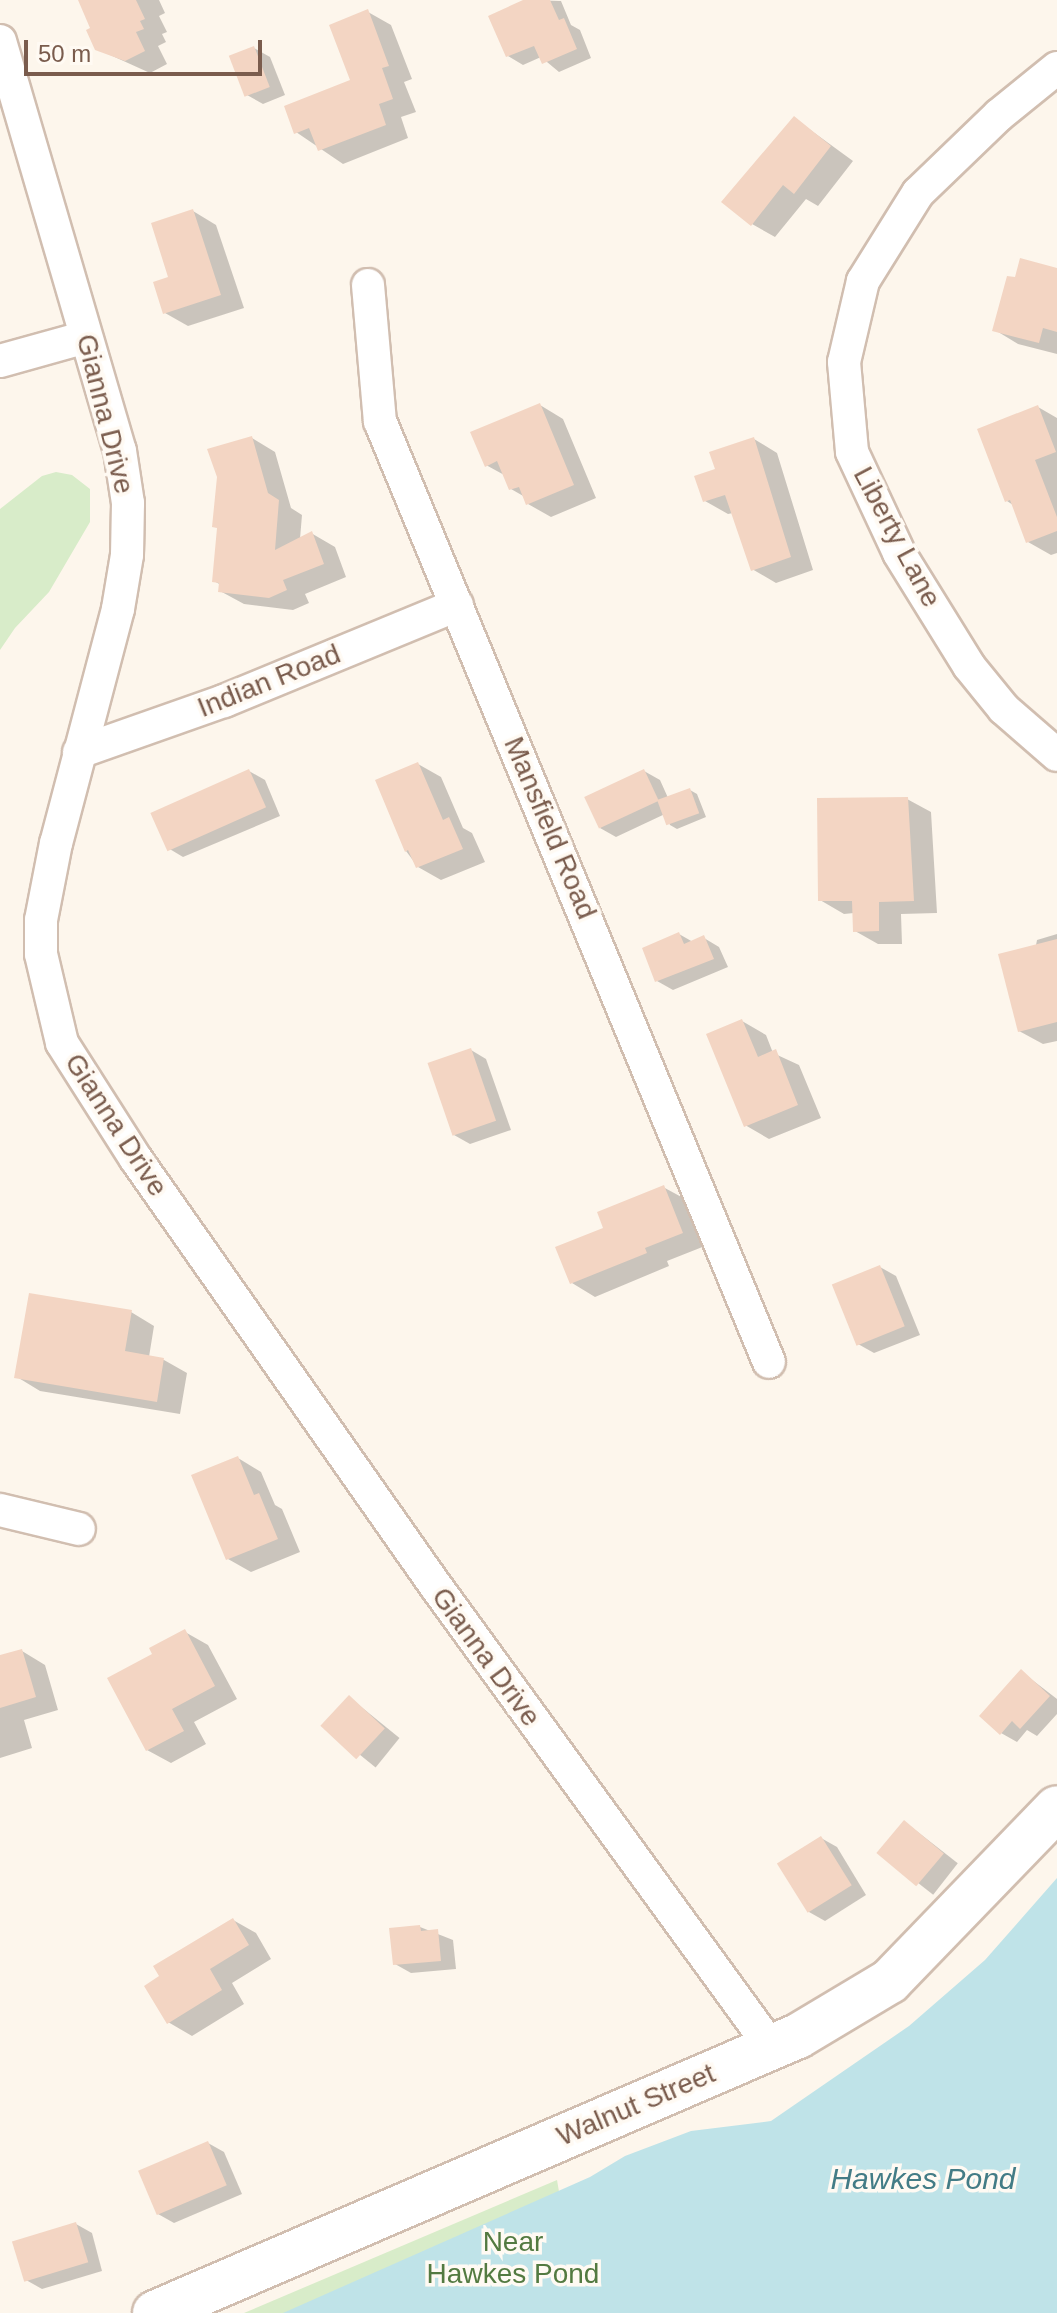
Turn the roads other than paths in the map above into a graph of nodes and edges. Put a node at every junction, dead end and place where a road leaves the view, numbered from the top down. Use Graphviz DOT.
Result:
graph roads {
  1 [pos="0,41"];
  2 [pos="1057,68"];
  3 [pos="368,285"];
  4 [pos="86,337"];
  5 [pos="0,361"];
  6 [pos="457,605"];
  7 [pos="79,752"];
  8 [pos="1057,755"];
  9 [pos="769,1362"];
  10 [pos="0,1510"];
  11 [pos="79,1529"];
  12 [pos="1057,1808"];
  13 [pos="771,2047"];
  14 [pos="155,2313"];
  1 -- 4 [label="street, Gianna Drive"];
  2 -- 8 [label="street, Liberty Lane"];
  3 -- 6 [label="street, Mansfield Road"];
  4 -- 5 [label="street"];
  4 -- 7 [label="street, Gianna Drive"];
  6 -- 7 [label="street, Indian Road"];
  6 -- 9 [label="street, Mansfield Road"];
  7 -- 13 [label="street, Gianna Drive"];
  10 -- 11 [label="street"];
  12 -- 13 [label="main road, Walnut Street"];
  13 -- 14 [label="main road, Walnut Street"];
}
